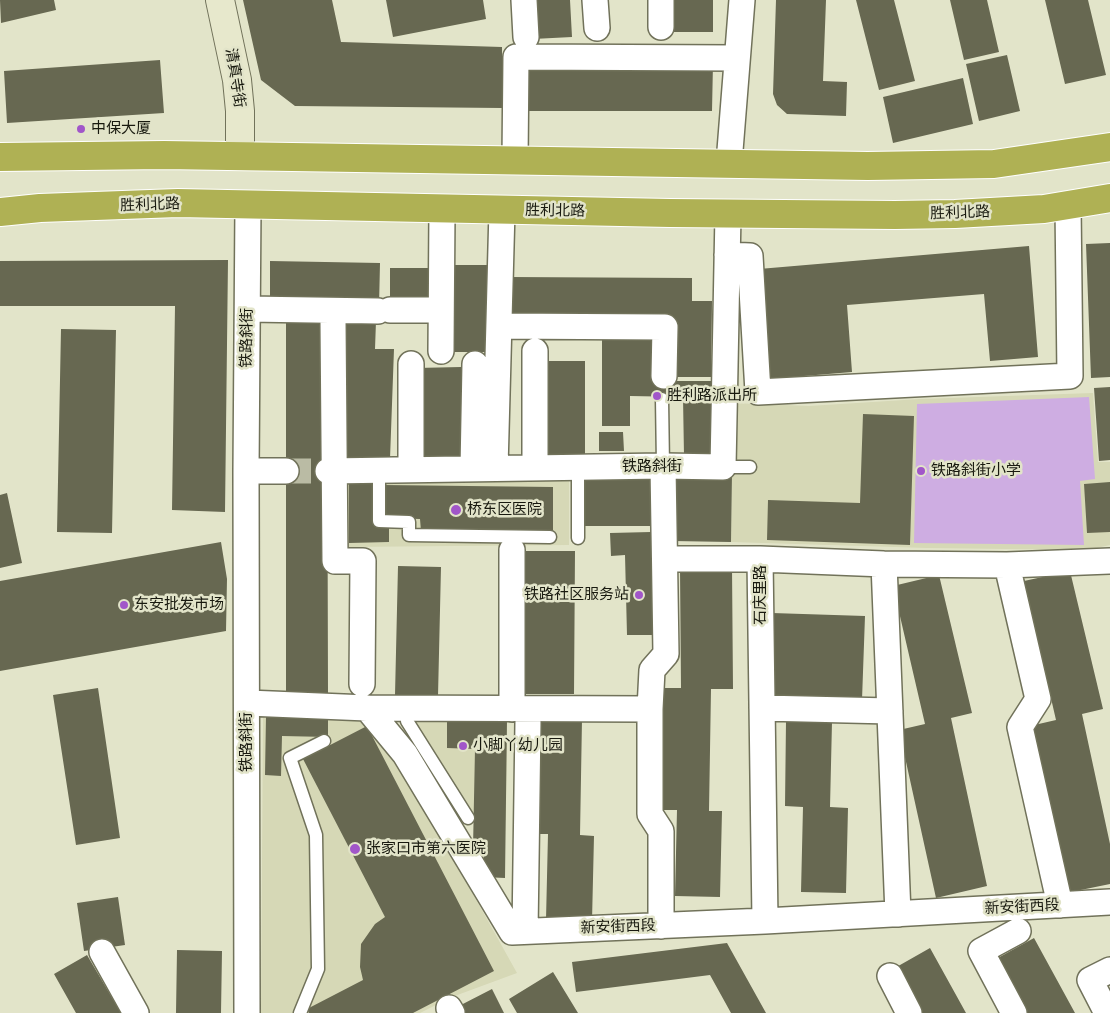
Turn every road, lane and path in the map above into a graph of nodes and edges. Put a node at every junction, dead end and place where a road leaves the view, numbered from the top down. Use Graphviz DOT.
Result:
graph roads {
  1 [pos="220,0"];
  2 [pos="524,0"];
  3 [pos="595,0"];
  4 [pos="661,0"];
  5 [pos="742,0"];
  6 [pos="661,27"];
  7 [pos="597,28"];
  8 [pos="526,37"];
  9 [pos="738,58"];
  10 [pos="1110,147"];
  11 [pos="240,156"];
  12 [pos="0,157"];
  13 [pos="515,160"];
  14 [pos="729,163"];
  15 [pos="1110,198"];
  16 [pos="248,205"];
  17 [pos="1068,205"];
  18 [pos="442,209"];
  19 [pos="502,210"];
  20 [pos="0,212"];
  21 [pos="728,214"];
  22 [pos="727,255"];
  23 [pos="248,309"];
  24 [pos="441,310"];
  25 [pos="333,320"];
  26 [pos="499,326"];
  27 [pos="441,351"];
  28 [pos="535,351"];
  29 [pos="411,364"];
  30 [pos="475,364"];
  31 [pos="663,387"];
  32 [pos="663,466"];
  33 [pos="578,467"];
  34 [pos="723,467"];
  35 [pos="750,467"];
  36 [pos="484,468"];
  37 [pos="535,468"];
  38 [pos="411,469"];
  39 [pos="379,470"];
  40 [pos="246,471"];
  41 [pos="286,471"];
  42 [pos="331,471"];
  43 [pos="550,537"];
  44 [pos="578,538"];
  45 [pos="512,550"];
  46 [pos="760,558"];
  47 [pos="664,559"];
  48 [pos="1110,561"];
  49 [pos="884,564"];
  50 [pos="1008,565"];
  51 [pos="362,684"];
  52 [pos="248,703"];
  53 [pos="367,708"];
  54 [pos="762,708"];
  55 [pos="650,709"];
  56 [pos="890,711"];
  57 [pos="520,715"];
  58 [pos="407,721"];
  59 [pos="324,741"];
  60 [pos="430,777"];
  61 [pos="468,818"];
  62 [pos="1110,902"];
  63 [pos="1060,905"];
  64 [pos="898,914"];
  65 [pos="765,921"];
  66 [pos="661,926"];
  67 [pos="525,931"];
  68 [pos="1018,931"];
  69 [pos="102,952"];
  70 [pos="1110,970"];
  71 [pos="890,976"];
  72 [pos="136,1013"];
  73 [pos="247,1013"];
  74 [pos="300,1013"];
  75 [pos="909,1013"];
  76 [pos="1014,1013"];
  77 [pos="1107,1013"];
  1 -- 11 [label="street, 清真寺街"];
  2 -- 8 [label="street"];
  3 -- 7 [label="street"];
  4 -- 6 [label="street"];
  5 -- 9 [label="street"];
  9 -- 13 [label="street"];
  9 -- 14 [label="street"];
  10 -- 14 [label="highway"];
  11 -- 12 [label="highway"];
  11 -- 13 [label="highway"];
  13 -- 14 [label="highway"];
  15 -- 17 [label="highway, 胜利北路"];
  16 -- 18 [label="highway, 胜利北路"];
  16 -- 20 [label="highway, 胜利北路"];
  16 -- 23 [label="street, 铁路斜街"];
  17 -- 21 [label="highway, 胜利北路"];
  17 -- 22 [label="street"];
  18 -- 19 [label="highway, 胜利北路"];
  18 -- 24 [label="street"];
  19 -- 21 [label="highway, 胜利北路"];
  19 -- 26 [label="street"];
  21 -- 22 [label="street"];
  22 -- 34 [label="street"];
  23 -- 24 [label="street"];
  23 -- 40 [label="street, 铁路斜街"];
  24 -- 27 [label="street"];
  25 -- 42 [label="street"];
  26 -- 31 [label="street"];
  26 -- 36 [label="street"];
  28 -- 37 [label="street"];
  29 -- 38 [label="street"];
  30 -- 36 [label="street"];
  31 -- 32 [label="lane"];
  32 -- 33 [label="street, 铁路斜街"];
  32 -- 34 [label="street, 铁路斜街"];
  32 -- 47 [label="street"];
  33 -- 37 [label="street, 铁路斜街"];
  33 -- 44 [label="lane"];
  34 -- 35 [label="lane"];
  36 -- 37 [label="street, 铁路斜街"];
  36 -- 38 [label="street, 铁路斜街"];
  38 -- 39 [label="street, 铁路斜街"];
  39 -- 42 [label="street, 铁路斜街"];
  39 -- 43 [label="lane"];
  40 -- 41 [label="street"];
  40 -- 52 [label="street, 铁路斜街"];
  42 -- 51 [label="street"];
  45 -- 57 [label="street"];
  46 -- 47 [label="street"];
  46 -- 49 [label="street, 石庆里路"];
  46 -- 54 [label="street, 石庆里路"];
  47 -- 55 [label="street"];
  48 -- 50 [label="street, 石庆里路"];
  49 -- 50 [label="street, 石庆里路"];
  49 -- 56 [label="street"];
  50 -- 63 [label="street"];
  52 -- 53 [label="street"];
  52 -- 73 [label="street, 铁路斜街"];
  53 -- 57 [label="street"];
  53 -- 60 [label="street, 新安街西段"];
  54 -- 56 [label="street"];
  54 -- 65 [label="street, 石庆里路"];
  55 -- 57 [label="street"];
  55 -- 66 [label="street"];
  56 -- 64 [label="street"];
  57 -- 67 [label="street"];
  58 -- 60 [label="lane"];
  59 -- 74 [label="lane"];
  60 -- 61 [label="lane"];
  60 -- 67 [label="street, 新安街西段"];
  62 -- 63 [label="street, 新安街西段"];
  63 -- 64 [label="street, 新安街西段"];
  64 -- 65 [label="street, 新安街西段"];
  65 -- 66 [label="street, 新安街西段"];
  66 -- 67 [label="street, 新安街西段"];
  68 -- 76 [label="street"];
  69 -- 72 [label="street"];
  70 -- 77 [label="street"];
  71 -- 75 [label="street"];
}
